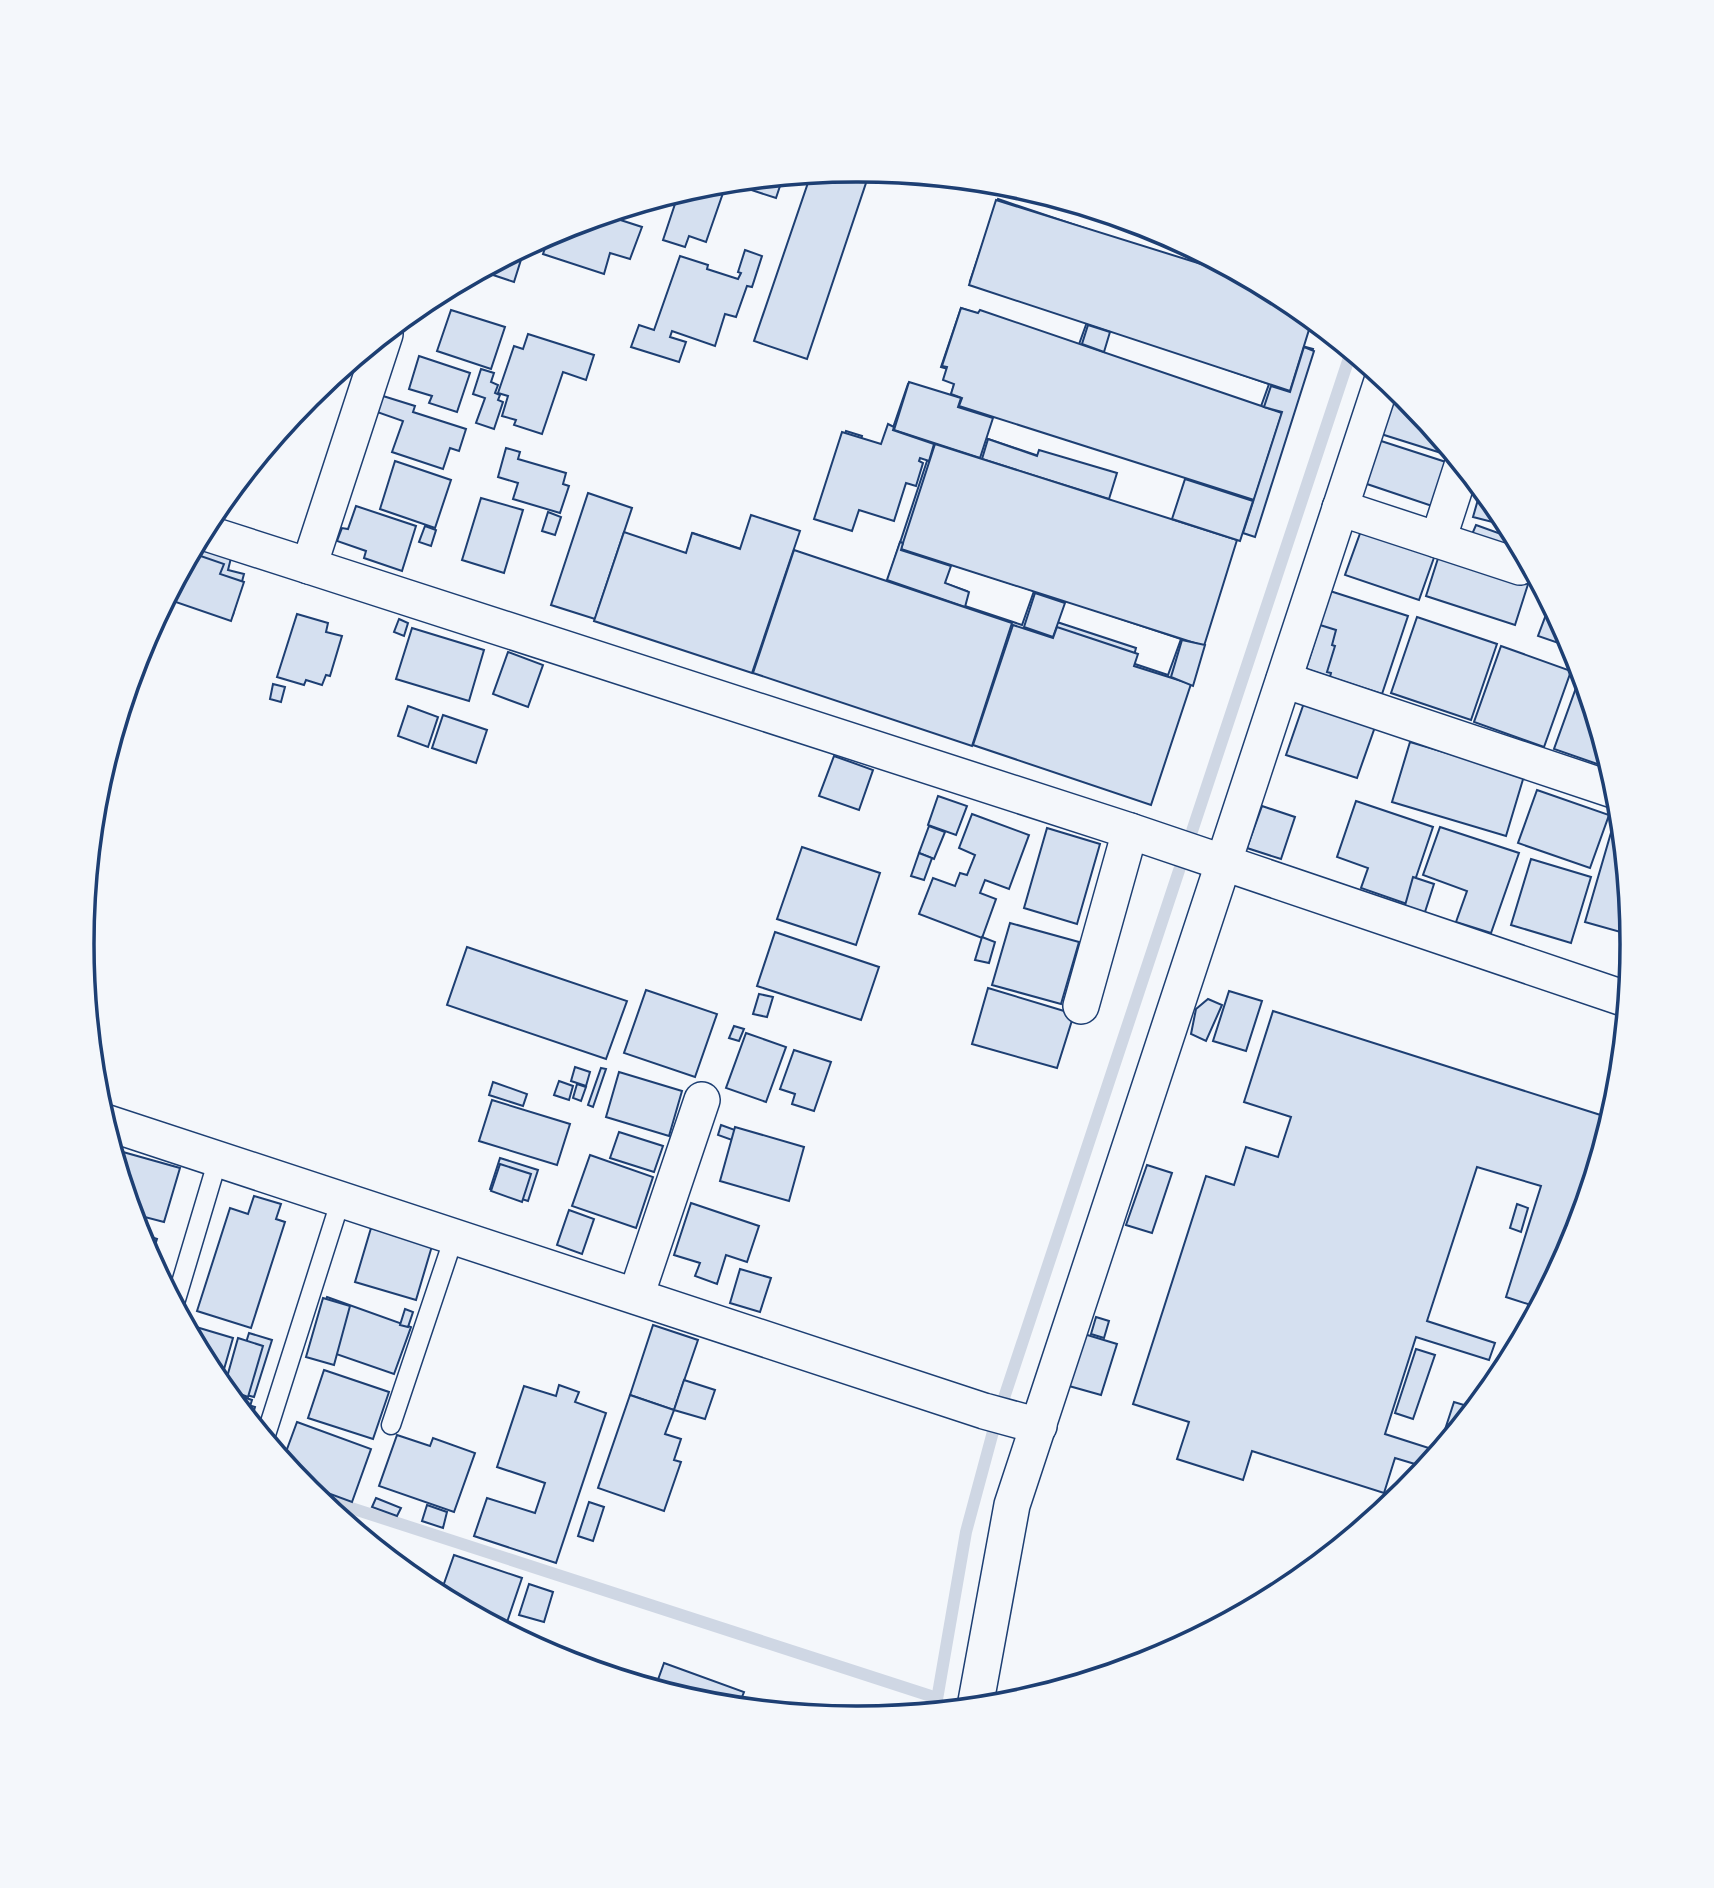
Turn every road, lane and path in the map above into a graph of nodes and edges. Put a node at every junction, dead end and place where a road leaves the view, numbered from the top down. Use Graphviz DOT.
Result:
graph roads {
  1 [pos="381,349"];
  2 [pos="1379,389"];
  3 [pos="1459,476"];
  4 [pos="1340,508"];
  5 [pos="214,535"];
  6 [pos="1438,540"];
  7 [pos="309,566"];
  8 [pos="1519,567"];
  9 [pos="1284,680"];
  10 [pos="1603,787"];
  11 [pos="1130,831"];
  12 [pos="1197,853"];
  13 [pos="1618,996"];
  14 [pos="1081,1006"];
  15 [pos="702,1100"];
  16 [pos="118,1130"];
  17 [pos="218,1159"];
  18 [pos="341,1199"];
  19 [pos="453,1237"];
  20 [pos="178,1290"];
  21 [pos="636,1296"];
  22 [pos="1028,1423"];
  23 [pos="391,1425"];
  24 [pos="268,1428"];
  25 [pos="977,1697"];
  1 -- 7 [label="street"];
  2 -- 4 [label="street"];
  3 -- 6 [label="street"];
  4 -- 6 [label="street"];
  4 -- 9 [label="street"];
  5 -- 7 [label="street"];
  6 -- 8 [label="street"];
  7 -- 11 [label="street"];
  9 -- 10 [label="street"];
  9 -- 12 [label="street"];
  11 -- 12 [label="street"];
  11 -- 14 [label="street"];
  12 -- 13 [label="street"];
  12 -- 22 [label="street"];
  15 -- 21 [label="street"];
  16 -- 17 [label="street"];
  17 -- 18 [label="street"];
  17 -- 20 [label="lane"];
  18 -- 19 [label="street"];
  18 -- 24 [label="lane"];
  19 -- 21 [label="street"];
  19 -- 23 [label="lane"];
  21 -- 22 [label="street"];
  22 -- 25 [label="street"];
}
